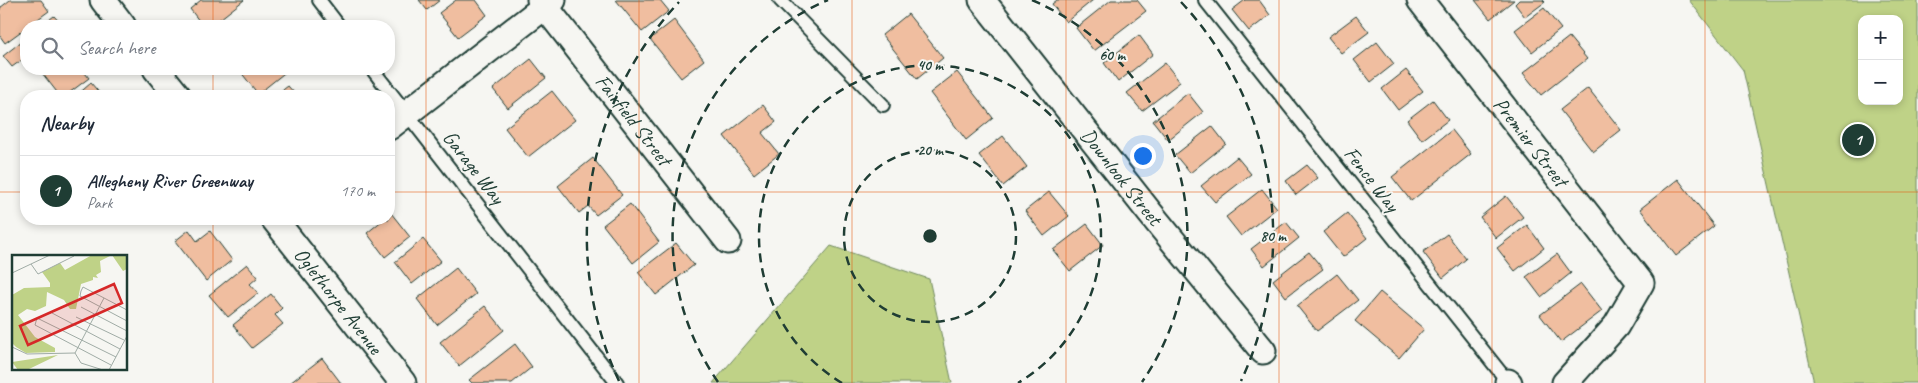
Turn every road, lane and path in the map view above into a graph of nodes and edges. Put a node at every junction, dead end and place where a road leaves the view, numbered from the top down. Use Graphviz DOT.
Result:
graph roads {
  1 [pos="102,0"];
  2 [pos="319,0"];
  3 [pos="780,0"];
  4 [pos="982,0"];
  5 [pos="1205,0"];
  6 [pos="1420,0"];
  7 [pos="546,2"];
  8 [pos="118,20"];
  9 [pos="334,20"];
  10 [pos="161,75"];
  11 [pos="375,75"];
  12 [pos="173,90"];
  13 [pos="383,90"];
  14 [pos="883,105"];
  15 [pos="398,120"];
  16 [pos="279,225"];
  17 [pos="728,242"];
  18 [pos="1263,351"];
  19 [pos="1508,382"];
  20 [pos="403,383"];
  21 [pos="617,383"];
  22 [pos="1565,383"];
  1 -- 8 [label="street"];
  2 -- 9 [label="lane"];
  3 -- 14 [label="lane"];
  4 -- 18 [label="street, Downlook Street"];
  5 -- 19 [label="lane, Fence Way"];
  6 -- 22 [label="street, Premier Street"];
  7 -- 15 [label="street"];
  7 -- 17 [label="street, Fairfield Street"];
  10 -- 12 [label="street"];
  11 -- 13 [label="lane, Garage Way"];
  15 -- 21 [label="lane, Garage Way"];
  16 -- 20 [label="street, Oglethorpe Avenue"];
}
